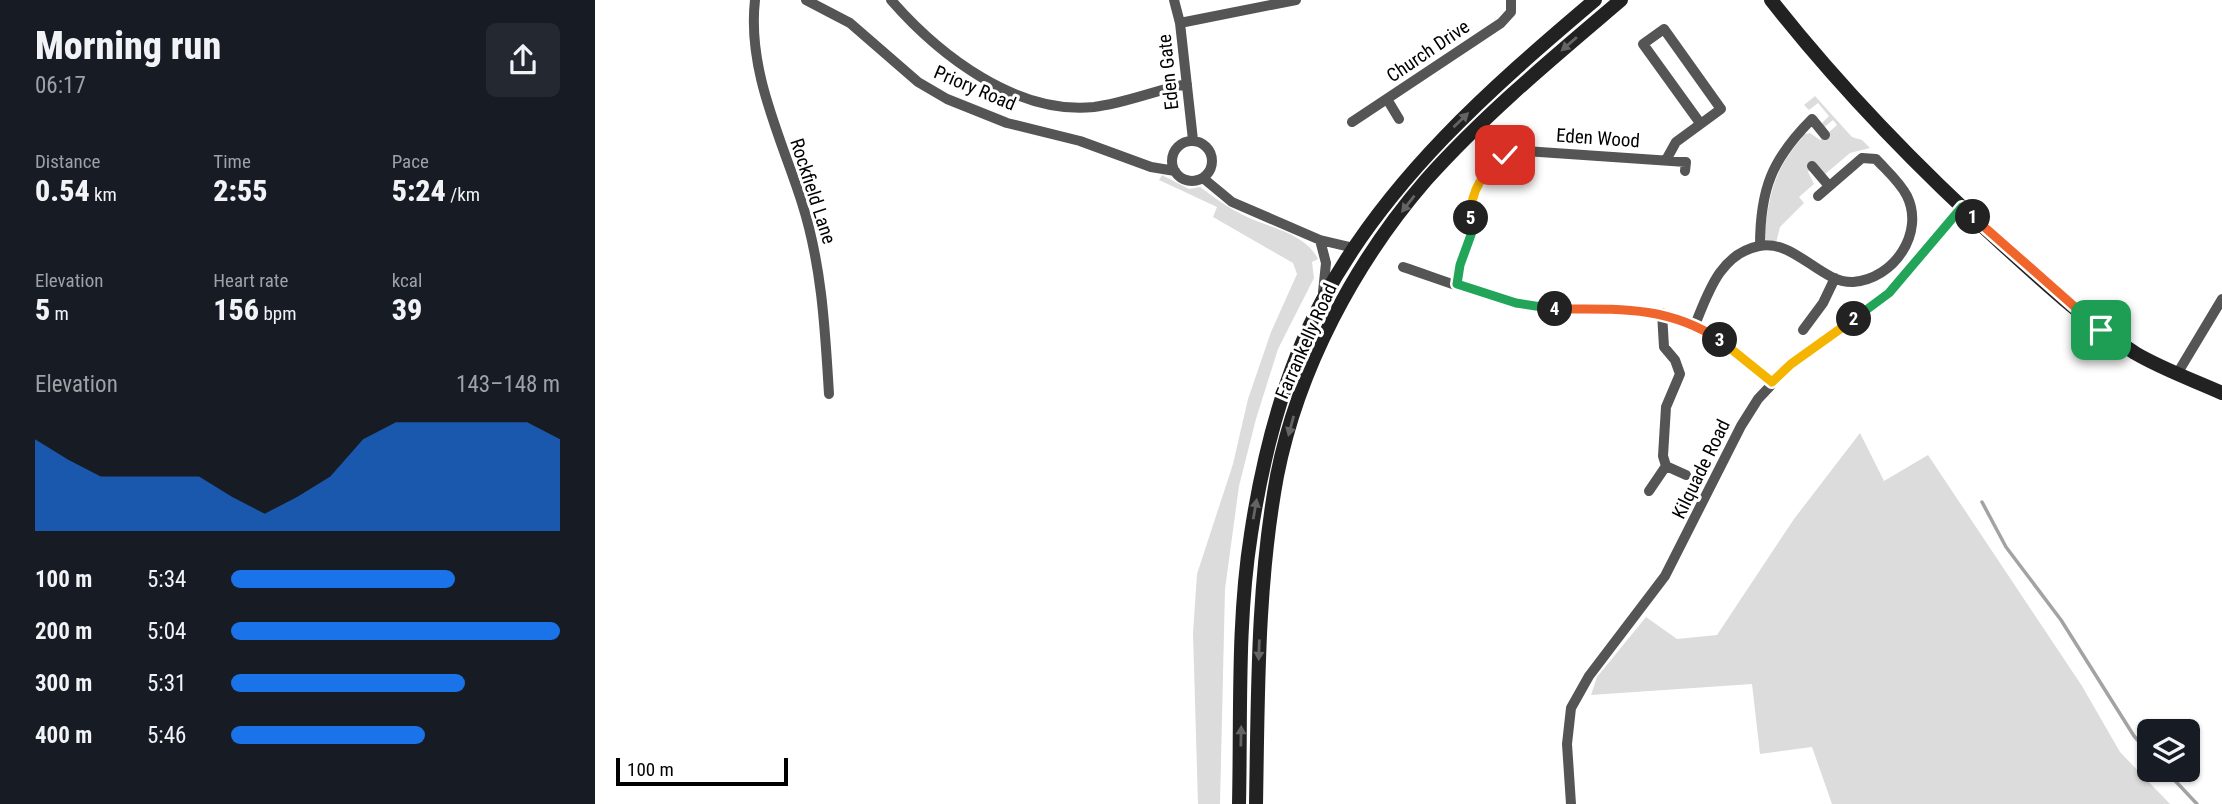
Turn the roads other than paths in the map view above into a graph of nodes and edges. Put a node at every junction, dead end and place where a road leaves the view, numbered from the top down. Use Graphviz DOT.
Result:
graph roads {
  1 [pos="755,0"];
  2 [pos="806,0"];
  3 [pos="891,0"];
  4 [pos="1174,0"];
  5 [pos="1296,0"];
  6 [pos="1511,0"];
  7 [pos="1595,0"];
  8 [pos="1621,0"];
  9 [pos="1770,0"];
  10 [pos="1180,23"];
  11 [pos="1188,84"];
  12 [pos="1387,99"];
  13 [pos="1399,118"];
  14 [pos="1353,122"];
  15 [pos="1700,123"];
  16 [pos="1825,135"];
  17 [pos="1193,140"];
  18 [pos="1174,152"];
  19 [pos="1667,160"];
  20 [pos="1812,166"];
  21 [pos="1151,167"];
  22 [pos="1175,171"];
  23 [pos="1685,171"];
  24 [pos="1203,178"];
  25 [pos="1829,186"];
  26 [pos="1818,196"];
  27 [pos="1962,207"];
  28 [pos="1320,240"];
  29 [pos="1761,246"];
  30 [pos="1354,248"];
  31 [pos="1403,267"];
  32 [pos="1835,278"];
  33 [pos="1457,284"];
  34 [pos="2222,299"];
  35 [pos="1321,302"];
  36 [pos="1662,313"];
  37 [pos="1695,325"];
  38 [pos="1803,330"];
  39 [pos="2178,373"];
  40 [pos="1772,382"];
  41 [pos="2222,393"];
  42 [pos="829,394"];
  43 [pos="1666,466"];
  44 [pos="1686,475"];
  45 [pos="1649,491"];
  46 [pos="1239,804"];
  47 [pos="1256,804"];
  48 [pos="1571,804"];
  1 -- 42 [label="street, Rockfield Lane"];
  2 -- 21 [label="street, Priory Road"];
  3 -- 11 [label="street"];
  4 -- 10 [label="street, Eden Gate"];
  5 -- 10 [label="street"];
  6 -- 12 [label="street, Church Drive"];
  30 -- 7 [label="main road, Farrankelly Road, one-way"];
  8 -- 47 [label="main road, Farrankelly Road, one-way"];
  9 -- 27 [label="main road"];
  10 -- 11 [label="street, Eden Gate"];
  11 -- 17 [label="street, Eden Gate"];
  12 -- 13 [label="street, Church Drive"];
  12 -- 14 [label="street, Church Drive"];
  15 -- 15 [label="street, Eden Wood"];
  15 -- 19 [label="street, Eden Wood"];
  16 -- 29 [label="street"];
  17 -- 18 [label="street"];
  17 -- 24 [label="street"];
  18 -- 21 [label="street"];
  18 -- 22 [label="street"];
  19 -- 23 [label="street, Eden Wood"];
  19 -- 33 [label="street, Eden Wood"];
  20 -- 25 [label="street"];
  21 -- 22 [label="street, Priory Road"];
  22 -- 24 [label="street"];
  24 -- 28 [label="street"];
  25 -- 26 [label="street"];
  25 -- 32 [label="street"];
  27 -- 39 [label="main road"];
  27 -- 40 [label="street, Kilquade Road"];
  28 -- 30 [label="street"];
  28 -- 35 [label="street"];
  29 -- 32 [label="street"];
  29 -- 37 [label="street"];
  30 -- 35 [label="main road, Farrankelly Road"];
  31 -- 33 [label="street"];
  32 -- 38 [label="street"];
  33 -- 36 [label="street"];
  34 -- 39 [label="street"];
  46 -- 35 [label="main road, Farrankelly Road, one-way"];
  36 -- 37 [label="street"];
  36 -- 43 [label="street"];
  37 -- 40 [label="street"];
  39 -- 41 [label="main road"];
  40 -- 48 [label="street, Kilquade Road"];
  43 -- 44 [label="street"];
  43 -- 45 [label="street"];
}
